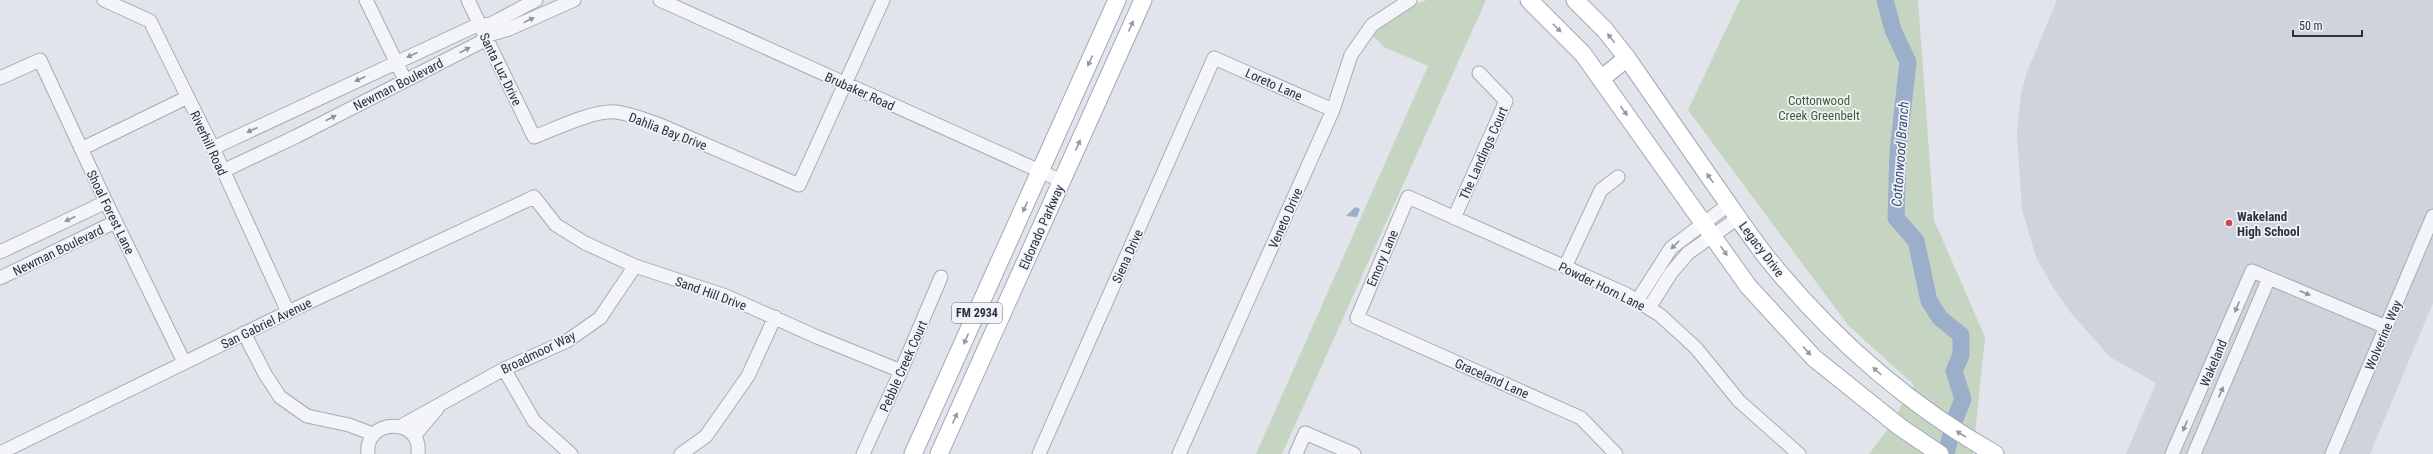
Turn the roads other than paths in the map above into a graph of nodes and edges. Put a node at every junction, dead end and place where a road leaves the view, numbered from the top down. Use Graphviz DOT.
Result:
graph roads {
  1 [pos="104,0"];
  2 [pos="366,0"];
  3 [pos="468,0"];
  4 [pos="536,0"];
  5 [pos="574,0"];
  6 [pos="660,0"];
  7 [pos="883,0"];
  8 [pos="1117,0"];
  9 [pos="1143,0"];
  10 [pos="1410,0"];
  11 [pos="1529,0"];
  12 [pos="1575,0"];
  13 [pos="483,32"];
  14 [pos="1214,58"];
  15 [pos="1627,58"];
  16 [pos="396,62"];
  17 [pos="1479,73"];
  18 [pos="0,78"];
  19 [pos="1601,79"];
  20 [pos="405,80"];
  21 [pos="845,84"];
  22 [pos="188,97"];
  23 [pos="1333,110"];
  24 [pos="534,137"];
  25 [pos="213,148"];
  26 [pos="81,149"];
  27 [pos="223,171"];
  28 [pos="1041,172"];
  29 [pos="1618,177"];
  30 [pos="1062,180"];
  31 [pos="534,197"];
  32 [pos="1408,197"];
  33 [pos="106,202"];
  34 [pos="1733,211"];
  35 [pos="2433,216"];
  36 [pos="1454,218"];
  37 [pos="115,222"];
  38 [pos="1708,228"];
  39 [pos="0,252"];
  40 [pos="635,266"];
  41 [pos="1565,267"];
  42 [pos="941,277"];
  43 [pos="0,278"];
  44 [pos="2269,278"];
  45 [pos="1637,301"];
  46 [pos="1649,308"];
  47 [pos="288,312"];
  48 [pos="774,318"];
  49 [pos="1357,318"];
  50 [pos="2386,327"];
  51 [pos="244,333"];
  52 [pos="184,362"];
  53 [pos="504,369"];
  54 [pos="901,371"];
  55 [pos="442,403"];
  56 [pos="401,426"];
  57 [pos="414,436"];
  58 [pos="370,443"];
  59 [pos="2174,451"];
  60 [pos="0,453"];
  61 [pos="420,453"];
  62 [pos="571,454"];
  63 [pos="681,454"];
  64 [pos="862,454"];
  65 [pos="913,454"];
  66 [pos="939,454"];
  67 [pos="1039,454"];
  68 [pos="1179,454"];
  69 [pos="1296,454"];
  70 [pos="1354,454"];
  71 [pos="1616,454"];
  72 [pos="1799,454"];
  73 [pos="1940,454"];
  74 [pos="1995,454"];
  75 [pos="2188,454"];
  76 [pos="2194,454"];
  77 [pos="2332,454"];
  1 -- 22 [label="street, Riverhill Road"];
  2 -- 16 [label="street"];
  3 -- 13 [label="street, Santa Luz Drive"];
  4 -- 13 [label="street, Newman Boulevard"];
  13 -- 5 [label="street, Newman Boulevard, one-way"];
  6 -- 21 [label="street, Brubaker Road"];
  7 -- 21 [label="street"];
  8 -- 28 [label="main road, Eldorado Parkway / FM 2934, one-way"];
  30 -- 9 [label="main road, Eldorado Parkway / FM 2934, one-way"];
  10 -- 23 [label="street, Veneto Drive"];
  11 -- 19 [label="main road, one-way"];
  15 -- 12 [label="main road, Legacy Drive, one-way"];
  13 -- 16 [label="street, Newman Boulevard, one-way"];
  20 -- 13 [label="street, Newman Boulevard, one-way"];
  13 -- 24 [label="street, Santa Luz Drive"];
  14 -- 23 [label="street, Loreto Lane"];
  14 -- 67 [label="street, Siena Drive"];
  15 -- 19 [label="main road"];
  34 -- 15 [label="main road, Legacy Drive, one-way"];
  16 -- 20 [label="street"];
  16 -- 25 [label="street, Newman Boulevard, one-way"];
  17 -- 36 [label="street, The Landings Court"];
  18 -- 26 [label="street, Shoal Forest Lane"];
  19 -- 38 [label="main road, one-way"];
  27 -- 20 [label="street, Newman Boulevard, one-way"];
  21 -- 24 [label="street, Dahlia Bay Drive"];
  21 -- 28 [label="street, Brubaker Road"];
  22 -- 25 [label="street, Riverhill Road"];
  22 -- 26 [label="street"];
  23 -- 68 [label="street, Veneto Drive"];
  25 -- 27 [label="street, Riverhill Road"];
  26 -- 33 [label="street, Shoal Forest Lane"];
  27 -- 47 [label="street, Riverhill Road"];
  28 -- 30 [label="street, Brubaker Road"];
  28 -- 65 [label="main road, Eldorado Parkway / FM 2934, one-way"];
  29 -- 41 [label="street"];
  66 -- 30 [label="main road, Eldorado Parkway / FM 2934, one-way"];
  31 -- 40 [label="street, Sand Hill Drive"];
  31 -- 47 [label="street, San Gabriel Avenue"];
  32 -- 36 [label="street, Powder Horn Lane"];
  32 -- 49 [label="street, Emory Lane"];
  33 -- 37 [label="street, Shoal Forest Lane"];
  33 -- 39 [label="street, Newman Boulevard, one-way"];
  34 -- 38 [label="street"];
  74 -- 34 [label="main road, Legacy Drive, one-way"];
  35 -- 50 [label="street, Wolverine Way"];
  36 -- 41 [label="street, Powder Horn Lane"];
  37 -- 43 [label="street, Newman Boulevard"];
  37 -- 52 [label="street, Shoal Forest Lane"];
  38 -- 45 [label="street, one-way"];
  38 -- 46 [label="street"];
  38 -- 73 [label="main road, one-way"];
  40 -- 48 [label="street, Sand Hill Drive"];
  40 -- 53 [label="street, Broadmoor Way"];
  41 -- 45 [label="street, Powder Horn Lane"];
  42 -- 54 [label="street, Pebble Creek Court"];
  44 -- 50 [label="street, one-way"];
  44 -- 59 [label="street, Wakeland, one-way"];
  76 -- 44 [label="street, Wakeland, one-way"];
  45 -- 46 [label="street, Powder Horn Lane"];
  46 -- 72 [label="street, Powder Horn Lane"];
  47 -- 51 [label="street, San Gabriel Avenue"];
  48 -- 54 [label="street, Sand Hill Drive"];
  48 -- 63 [label="street"];
  49 -- 71 [label="street, Graceland Lane"];
  50 -- 77 [label="street, Wolverine Way"];
  51 -- 52 [label="street, San Gabriel Avenue"];
  51 -- 58 [label="street"];
  52 -- 60 [label="street, San Gabriel Avenue"];
  53 -- 55 [label="street, Broadmoor Way"];
  53 -- 62 [label="street"];
  54 -- 64 [label="street, Pebble Creek Court"];
  55 -- 56 [label="street, Broadmoor Way"];
  55 -- 57 [label="street, Broadmoor Way"];
  56 -- 57 [label="street"];
  56 -- 58 [label="street"];
  57 -- 61 [label="street"];
  59 -- 75 [label="street"];
  69 -- 70 [label="street"];
}
